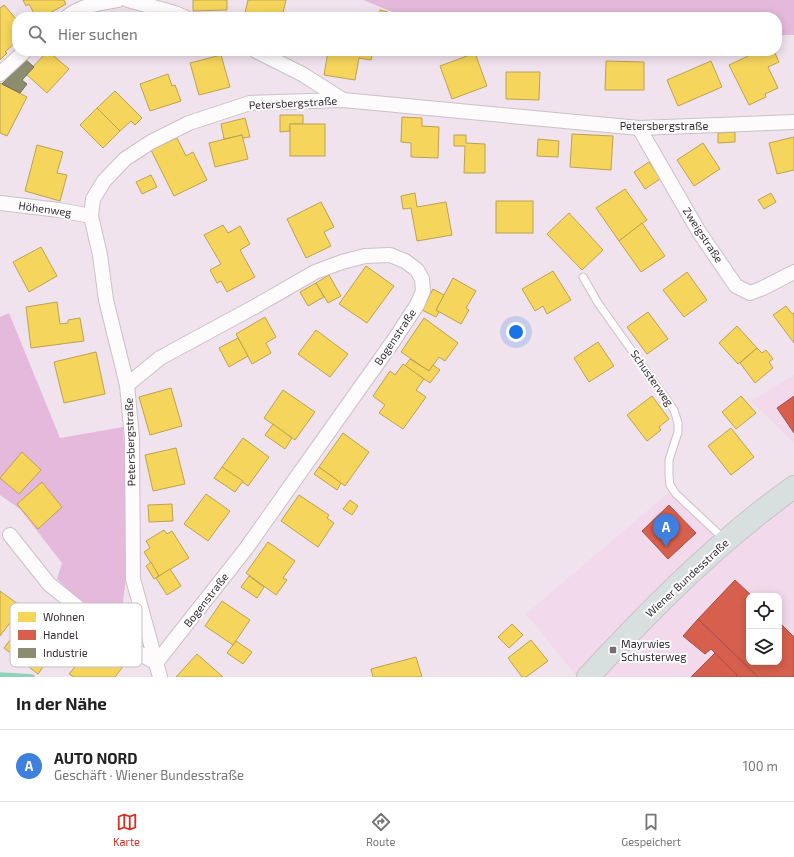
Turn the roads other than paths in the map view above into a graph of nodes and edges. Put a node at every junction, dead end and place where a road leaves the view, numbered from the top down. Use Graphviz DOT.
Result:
graph roads {
  1 [pos="118,0"];
  2 [pos="128,0"];
  3 [pos="73,12"];
  4 [pos="171,12"];
  5 [pos="20,56"];
  6 [pos="266,56"];
  7 [pos="0,74"];
  8 [pos="343,100"];
  9 [pos="794,122"];
  10 [pos="639,128"];
  11 [pos="0,203"];
  12 [pos="90,216"];
  13 [pos="794,272"];
  14 [pos="583,277"];
  15 [pos="127,384"];
  16 [pos="794,488"];
  17 [pos="10,535"];
  18 [pos="725,541"];
  19 [pos="72,603"];
  20 [pos="140,603"];
  21 [pos="142,612"];
  22 [pos="142,655"];
  23 [pos="156,663"];
  24 [pos="160,677"];
  25 [pos="588,677"];
  1 -- 3 [label="street"];
  2 -- 4 [label="street"];
  5 -- 7 [label="street"];
  6 -- 8 [label="street"];
  8 -- 10 [label="street, Petersbergstraße"];
  8 -- 12 [label="street, Petersbergstraße"];
  9 -- 10 [label="street, Petersbergstraße"];
  10 -- 13 [label="street, Zweigstraße"];
  11 -- 12 [label="street, Höhenweg"];
  12 -- 15 [label="street, Petersbergstraße"];
  14 -- 18 [label="lane, Schusterweg"];
  15 -- 20 [label="street, Petersbergstraße"];
  15 -- 23 [label="street, Bogenstraße"];
  16 -- 18 [label="main road, Wiener Bundesstraße"];
  17 -- 19 [label="street"];
  18 -- 25 [label="main road, Wiener Bundesstraße"];
  21 -- 23 [label="street, Petersbergstraße"];
  22 -- 23 [label="street"];
  23 -- 24 [label="street, Petersbergstraße"];
}
